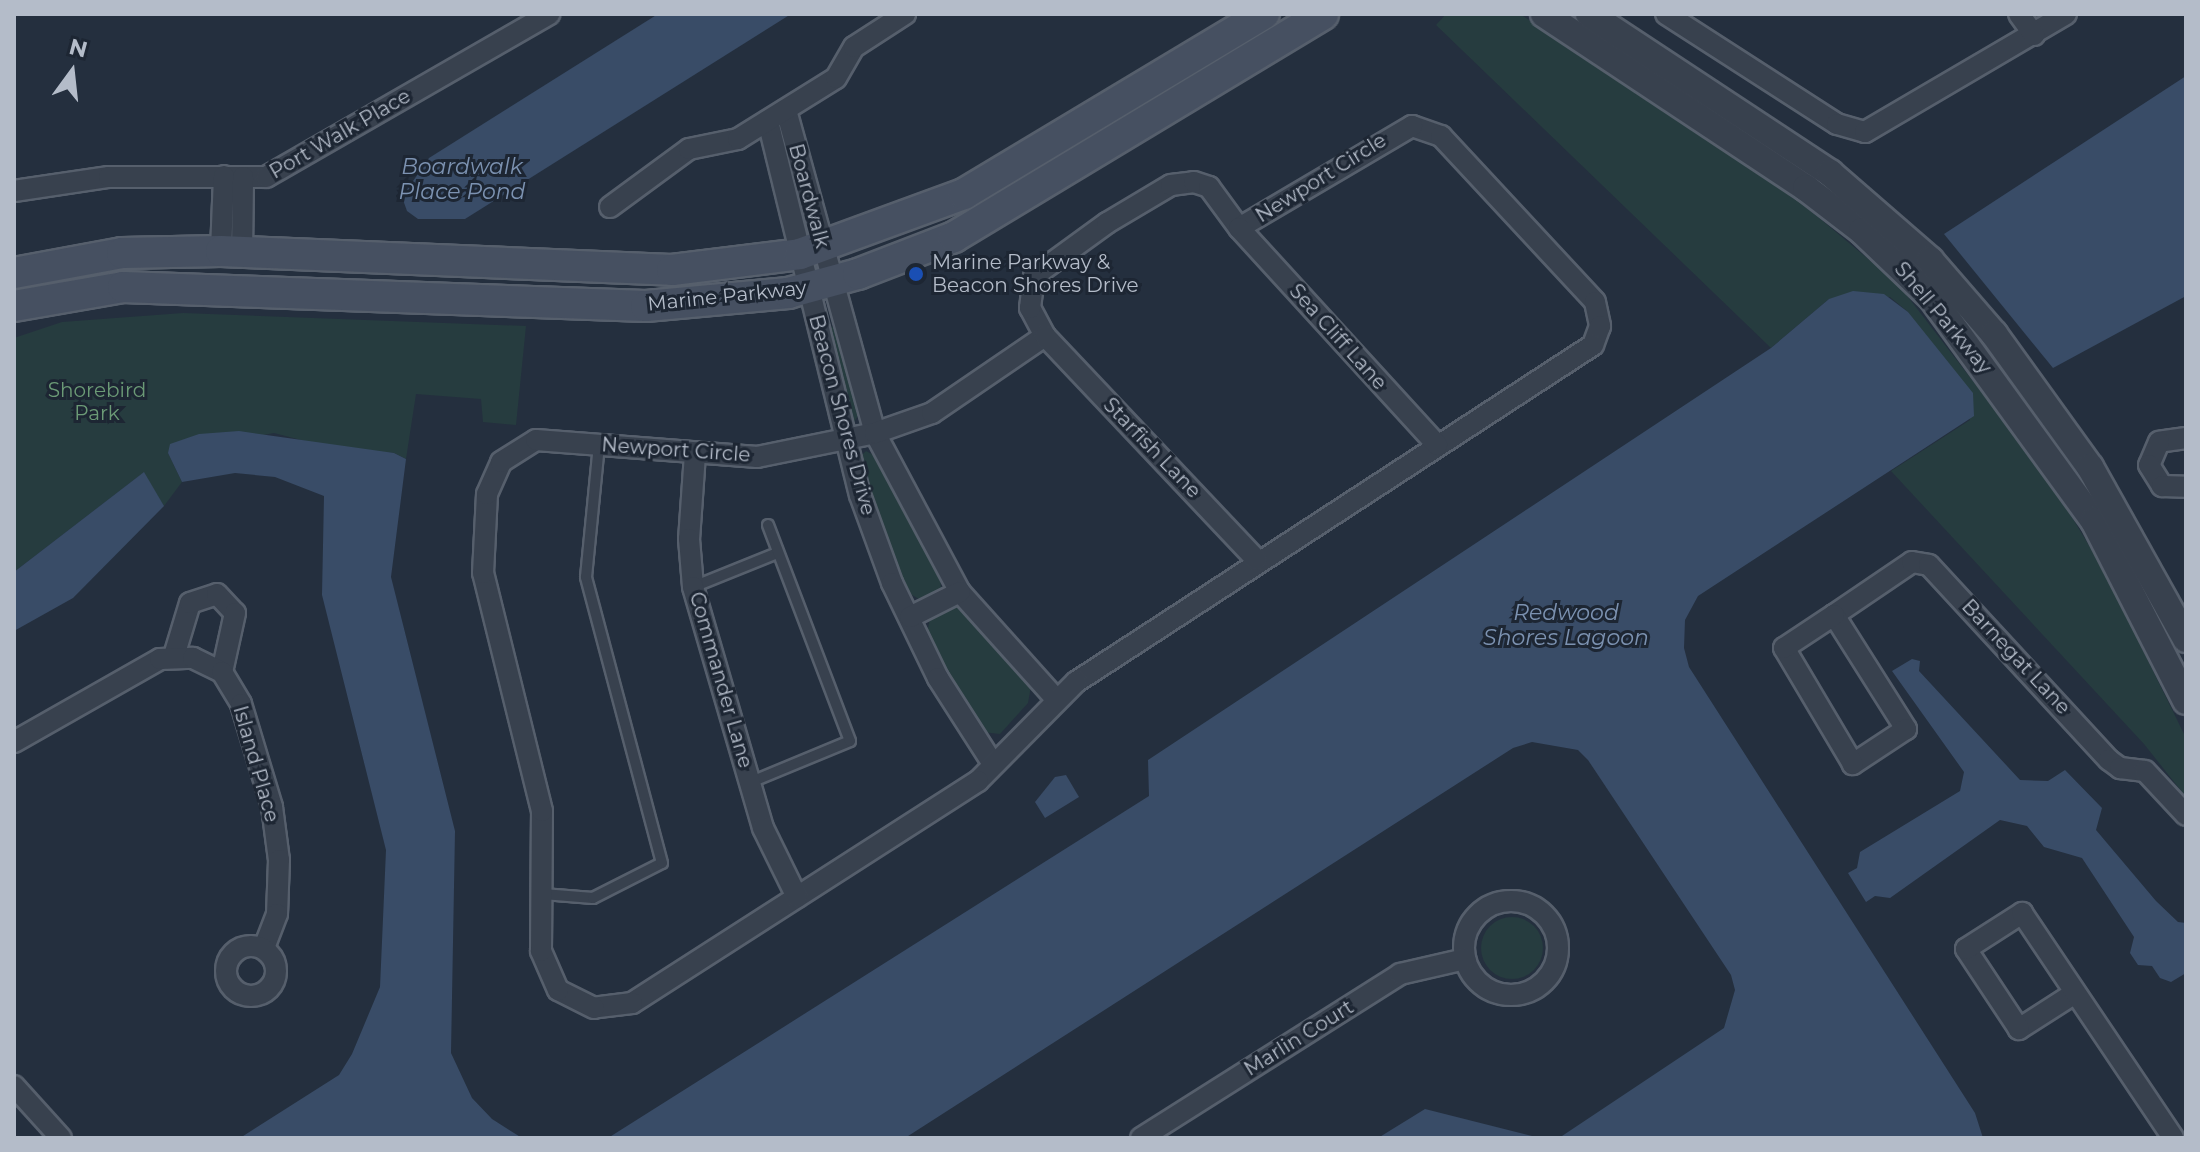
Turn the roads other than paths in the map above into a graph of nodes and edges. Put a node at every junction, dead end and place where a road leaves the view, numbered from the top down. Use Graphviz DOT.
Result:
graph roads {
  1 [pos="905,14"];
  2 [pos="1264,14"];
  3 [pos="1323,14"];
  4 [pos="1544,14"];
  5 [pos="1589,14"];
  6 [pos="1666,14"];
  7 [pos="2019,14"];
  8 [pos="2066,14"];
  9 [pos="541,16"];
  10 [pos="2034,35"];
  11 [pos="777,115"];
  12 [pos="234,177"];
  13 [pos="14,191"];
  14 [pos="610,207"];
  15 [pos="1239,228"];
  16 [pos="811,251"];
  17 [pos="231,252"];
  18 [pos="14,273"];
  19 [pos="820,286"];
  20 [pos="14,306"];
  21 [pos="1045,336"];
  22 [pos="875,433"];
  23 [pos="2186,438"];
  24 [pos="846,440"];
  25 [pos="599,444"];
  26 [pos="1437,445"];
  27 [pos="695,454"];
  28 [pos="2186,487"];
  29 [pos="768,525"];
  30 [pos="777,553"];
  31 [pos="1257,560"];
  32 [pos="693,587"];
  33 [pos="960,592"];
  34 [pos="1834,615"];
  35 [pos="910,617"];
  36 [pos="2186,639"];
  37 [pos="174,656"];
  38 [pos="222,672"];
  39 [pos="1055,698"];
  40 [pos="2186,701"];
  41 [pos="14,742"];
  42 [pos="993,764"];
  43 [pos="751,782"];
  44 [pos="2186,815"];
  45 [pos="543,894"];
  46 [pos="797,897"];
  47 [pos="264,948"];
  48 [pos="1465,959"];
  49 [pos="2075,993"];
  50 [pos="14,1086"];
  51 [pos="61,1138"];
  52 [pos="1141,1138"];
  53 [pos="2173,1138"];
  1 -- 11 [label="street"];
  2 -- 16 [label="main road, Marine Parkway"];
  3 -- 19 [label="main road, Marine Parkway"];
  4 -- 40 [label="street, Shell Parkway"];
  5 -- 36 [label="street, Shell Parkway"];
  6 -- 10 [label="street"];
  7 -- 10 [label="street"];
  8 -- 10 [label="street"];
  9 -- 12 [label="street, Port Walk Place"];
  11 -- 14 [label="street"];
  11 -- 16 [label="street, Boardwalk"];
  12 -- 13 [label="street, Port Walk Place"];
  12 -- 17 [label="street"];
  15 -- 21 [label="street, Newport Circle"];
  15 -- 26 [label="street, Sea Cliff Lane"];
  15 -- 26 [label="street, Newport Circle"];
  16 -- 17 [label="main road, Marine Parkway"];
  16 -- 19 [label="street, Boardwalk"];
  17 -- 18 [label="main road, Marine Parkway"];
  19 -- 20 [label="main road, Marine Parkway"];
  19 -- 22 [label="street, Beacon Shores Drive"];
  19 -- 24 [label="street, Beacon Shores Drive"];
  21 -- 22 [label="street, Newport Circle"];
  21 -- 31 [label="street, Starfish Lane"];
  22 -- 24 [label="street, Newport Circle"];
  22 -- 33 [label="street, Beacon Shores Drive"];
  23 -- 28 [label="street"];
  24 -- 27 [label="street, Newport Circle"];
  24 -- 35 [label="street, Beacon Shores Drive"];
  25 -- 27 [label="street, Newport Circle"];
  25 -- 45 [label="street, Newport Circle"];
  25 -- 45 [label="lane"];
  26 -- 31 [label="street, Newport Circle"];
  27 -- 32 [label="street, Commander Lane"];
  29 -- 30 [label="lane"];
  30 -- 32 [label="lane"];
  30 -- 43 [label="lane"];
  31 -- 39 [label="street, Newport Circle"];
  32 -- 43 [label="street, Commander Lane"];
  33 -- 35 [label="street"];
  33 -- 39 [label="street, Beacon Shores Drive"];
  34 -- 34 [label="street, Barnegat Lane"];
  34 -- 44 [label="street, Barnegat Lane"];
  35 -- 42 [label="street, Beacon Shores Drive"];
  37 -- 38 [label="street"];
  37 -- 38 [label="street"];
  37 -- 41 [label="street"];
  38 -- 47 [label="street, Island Place"];
  39 -- 42 [label="street, Newport Circle"];
  42 -- 46 [label="street, Newport Circle"];
  43 -- 46 [label="street, Commander Lane"];
  45 -- 46 [label="street, Newport Circle"];
  48 -- 48 [label="street"];
  48 -- 52 [label="street, Marlin Court"];
  49 -- 49 [label="street"];
  49 -- 53 [label="street"];
  50 -- 51 [label="street"];
}
